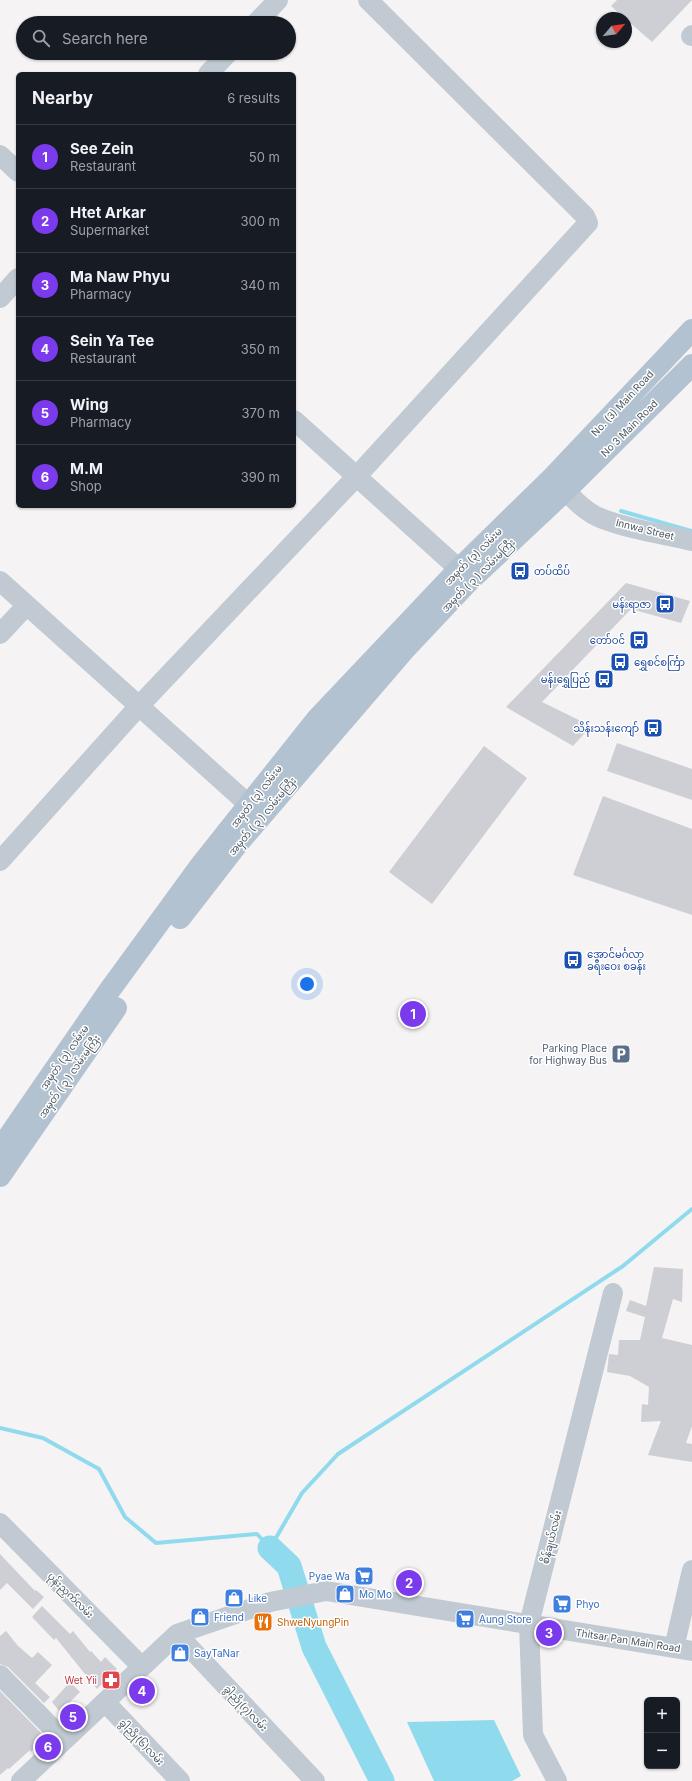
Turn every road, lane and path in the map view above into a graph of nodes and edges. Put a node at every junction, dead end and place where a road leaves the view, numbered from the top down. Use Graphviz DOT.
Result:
graph roads {
  1 [pos="278,0"];
  2 [pos="368,0"];
  3 [pos="263,16"];
  4 [pos="221,60"];
  5 [pos="210,72"];
  6 [pos="0,156"];
  7 [pos="16,170"];
  8 [pos="16,280"];
  9 [pos="0,298"];
  10 [pos="692,330"];
  11 [pos="692,365"];
  12 [pos="296,422"];
  13 [pos="357,476"];
  14 [pos="559,484"];
  15 [pos="692,541"];
  16 [pos="459,569"];
  17 [pos="0,581"];
  18 [pos="27,605"];
  19 [pos="0,634"];
  20 [pos="139,706"];
  21 [pos="248,804"];
  22 [pos="0,861"];
  23 [pos="0,1149"];
  24 [pos="0,1176"];
  25 [pos="613,1293"];
  26 [pos="0,1523"];
  27 [pos="692,1570"];
  28 [pos="529,1624"];
  29 [pos="177,1634"];
  30 [pos="683,1649"];
  31 [pos="142,1667"];
  32 [pos="0,1674"];
  33 [pos="105,1702"];
  34 [pos="64,1740"];
  35 [pos="31,1778"];
  36 [pos="180,1781"];
  37 [pos="315,1781"];
  38 [pos="556,1781"];
  1 -- 3 [label="street"];
  2 -- 13 [label="street"];
  4 -- 5 [label="street"];
  6 -- 7 [label="street"];
  8 -- 9 [label="street"];
  10 -- 14 [label="main road, No. (3) Main Road"];
  11 -- 14 [label="main road, No 3 Main Road"];
  12 -- 13 [label="street"];
  13 -- 16 [label="street"];
  13 -- 20 [label="street"];
  14 -- 15 [label="street, Innwa Street"];
  14 -- 16 [label="main road, အမှတ် (၃) လမ်းမ"];
  14 -- 24 [label="main road, အမှတ် ( ၃ ) လမ်းမကြီး"];
  16 -- 21 [label="main road, အမှတ် (၃) လမ်းမ"];
  17 -- 18 [label="street"];
  18 -- 19 [label="street"];
  18 -- 20 [label="street"];
  20 -- 21 [label="street"];
  20 -- 22 [label="street"];
  21 -- 23 [label="main road, အမှတ် (၃) လမ်းမ"];
  25 -- 28 [label="street, စိန်ချယ်လမ်း"];
  26 -- 31 [label="street, ပုန်းညှက်လမ်း"];
  27 -- 30 [label="street"];
  28 -- 29 [label="street, Thitsar Pan Main Road"];
  28 -- 30 [label="street, Thitsar Pan Main Road"];
  28 -- 38 [label="street, စိန်ချယ်လမ်း"];
  29 -- 31 [label="street"];
  29 -- 37 [label="street, ခွါညို(၇)လမ်း"];
  31 -- 33 [label="street"];
  32 -- 34 [label="street"];
  33 -- 34 [label="street"];
  33 -- 36 [label="street, ခွါညို(၆)လမ်း"];
  34 -- 35 [label="street"];
}
